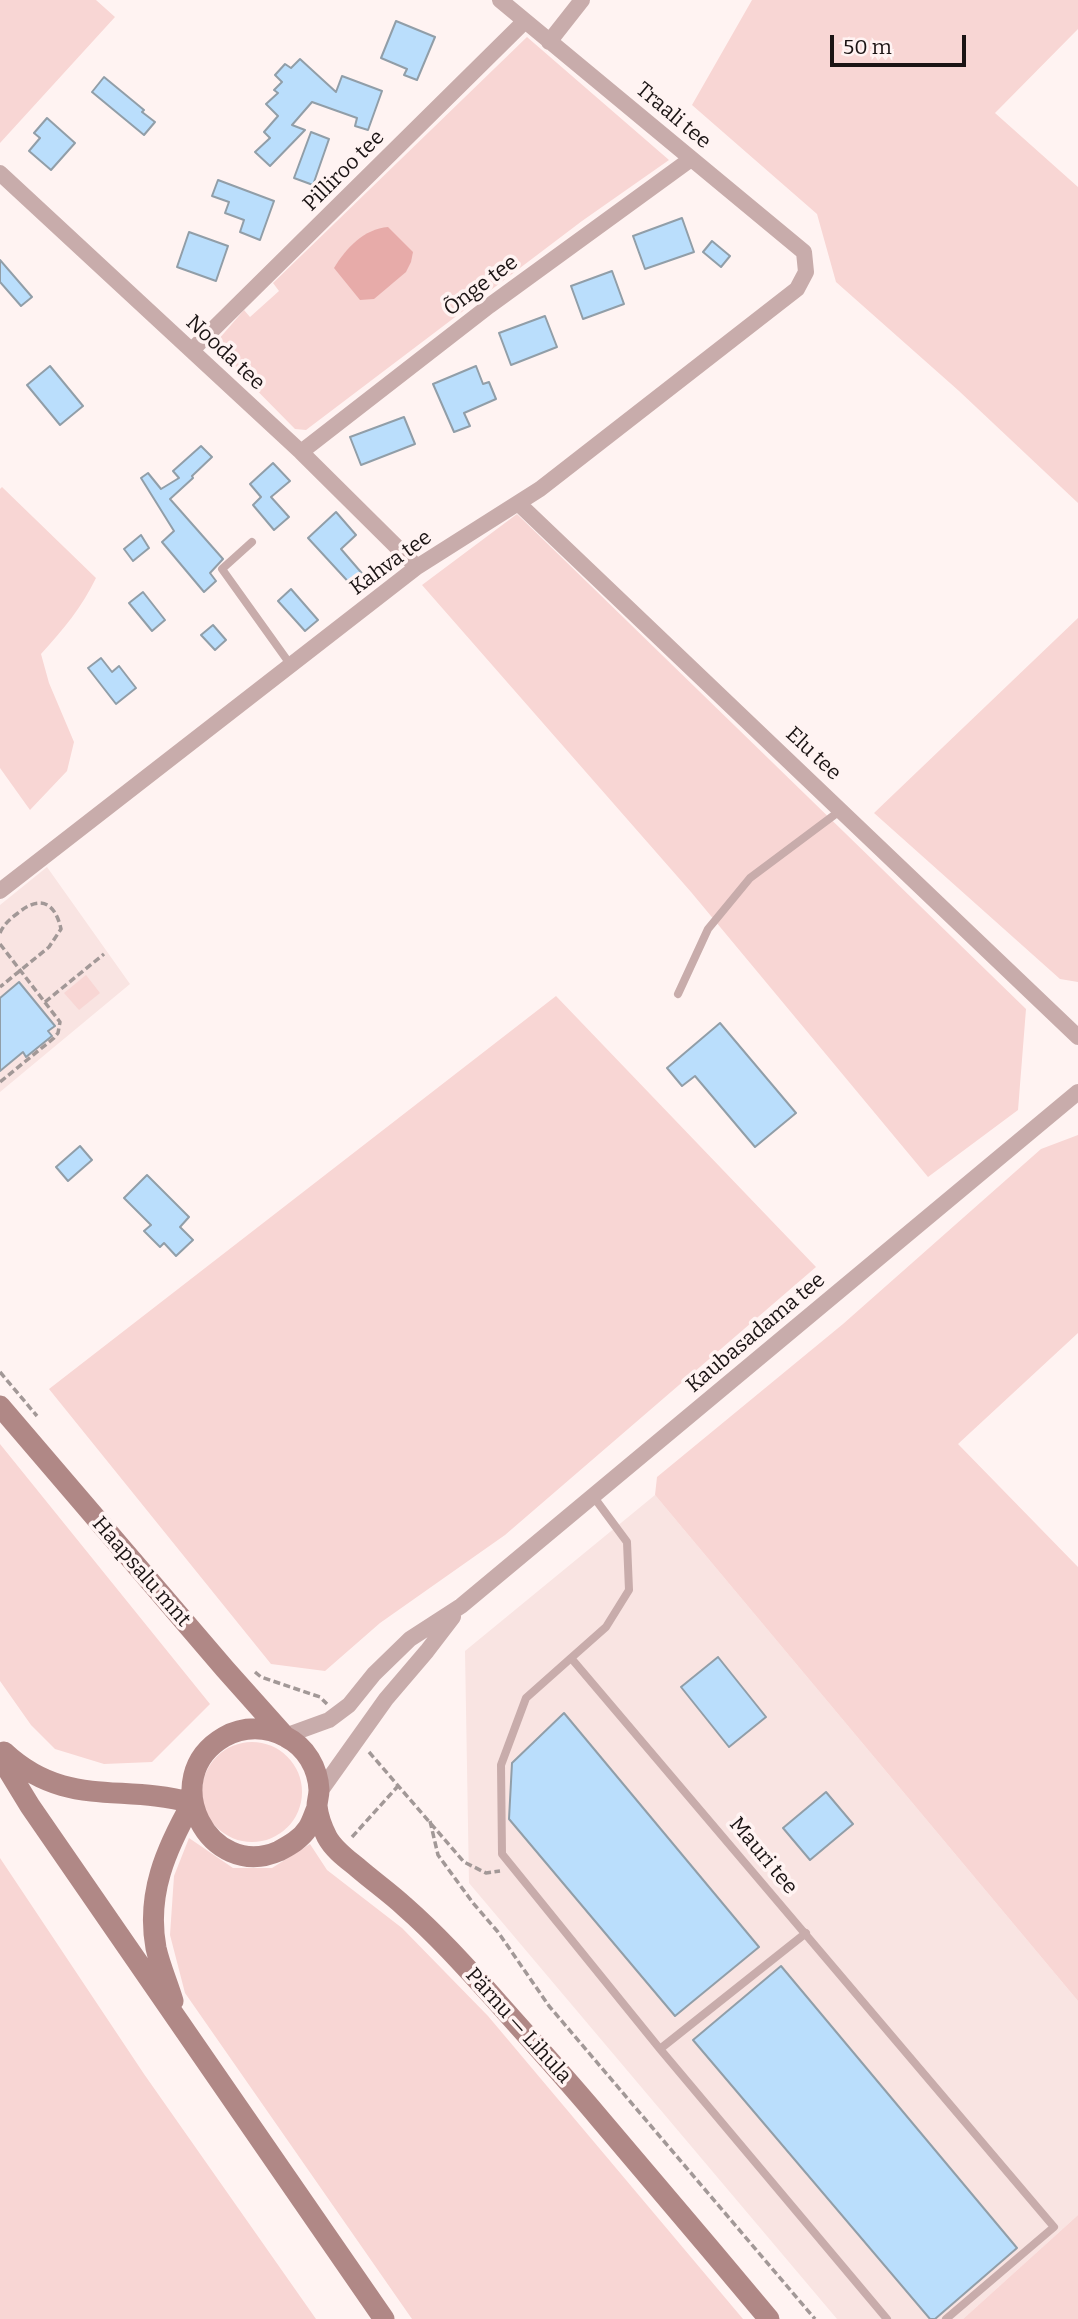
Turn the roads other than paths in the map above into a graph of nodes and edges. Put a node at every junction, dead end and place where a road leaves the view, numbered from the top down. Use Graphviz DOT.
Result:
graph roads {
  1 [pos="500,0"];
  2 [pos="582,0"];
  3 [pos="525,21"];
  4 [pos="549,42"];
  5 [pos="691,159"];
  6 [pos="0,173"];
  7 [pos="806,272"];
  8 [pos="192,350"];
  9 [pos="301,452"];
  10 [pos="518,503"];
  11 [pos="252,542"];
  12 [pos="418,567"];
  13 [pos="290,664"];
  14 [pos="841,810"];
  15 [pos="0,891"];
  16 [pos="678,994"];
  17 [pos="1078,1037"];
  18 [pos="1078,1092"];
  19 [pos="0,1406"];
  20 [pos="593,1496"];
  21 [pos="461,1606"];
  22 [pos="571,1658"];
  23 [pos="285,1736"];
  24 [pos="0,1748"];
  25 [pos="0,1757"];
  26 [pos="318,1801"];
  27 [pos="192,1803"];
  28 [pos="806,1933"];
  29 [pos="182,2026"];
  30 [pos="660,2049"];
  31 [pos="384,2319"];
  32 [pos="769,2319"];
  33 [pos="887,2319"];
  34 [pos="946,2319"];
  1 -- 3 [label="street, Traali tee"];
  2 -- 4 [label="street"];
  3 -- 4 [label="street, Traali tee"];
  3 -- 8 [label="street, Pilliroo tee"];
  4 -- 5 [label="street, Traali tee"];
  5 -- 7 [label="street, Traali tee"];
  5 -- 9 [label="street, Õnge tee"];
  6 -- 8 [label="street, Nooda tee"];
  7 -- 10 [label="street, Kahva tee"];
  8 -- 9 [label="street, Nooda tee"];
  9 -- 12 [label="street, Nooda tee"];
  10 -- 12 [label="street, Kahva tee"];
  10 -- 14 [label="street, Elu tee"];
  11 -- 13 [label="lane"];
  12 -- 13 [label="street, Kahva tee"];
  13 -- 15 [label="street, Kahva tee"];
  14 -- 16 [label="lane"];
  14 -- 17 [label="street, Elu tee"];
  18 -- 20 [label="street, Kaubasadama tee"];
  19 -- 23 [label="main road, Haapsalu mnt"];
  20 -- 21 [label="street, Kaubasadama tee"];
  20 -- 22 [label="lane"];
  21 -- 23 [label="street, Kaubasadama tee"];
  21 -- 26 [label="street, Kaubasadama tee"];
  22 -- 28 [label="lane, Mauri tee"];
  22 -- 30 [label="lane"];
  23 -- 26 [label="main road, Pärnu — Lihula"];
  23 -- 27 [label="main road"];
  24 -- 27 [label="main road"];
  25 -- 29 [label="main road"];
  26 -- 27 [label="main road"];
  26 -- 32 [label="main road, Pärnu — Lihula"];
  27 -- 29 [label="main road"];
  28 -- 30 [label="lane"];
  28 -- 34 [label="lane, Mauri tee"];
  29 -- 31 [label="main road"];
  30 -- 33 [label="lane"];
}
